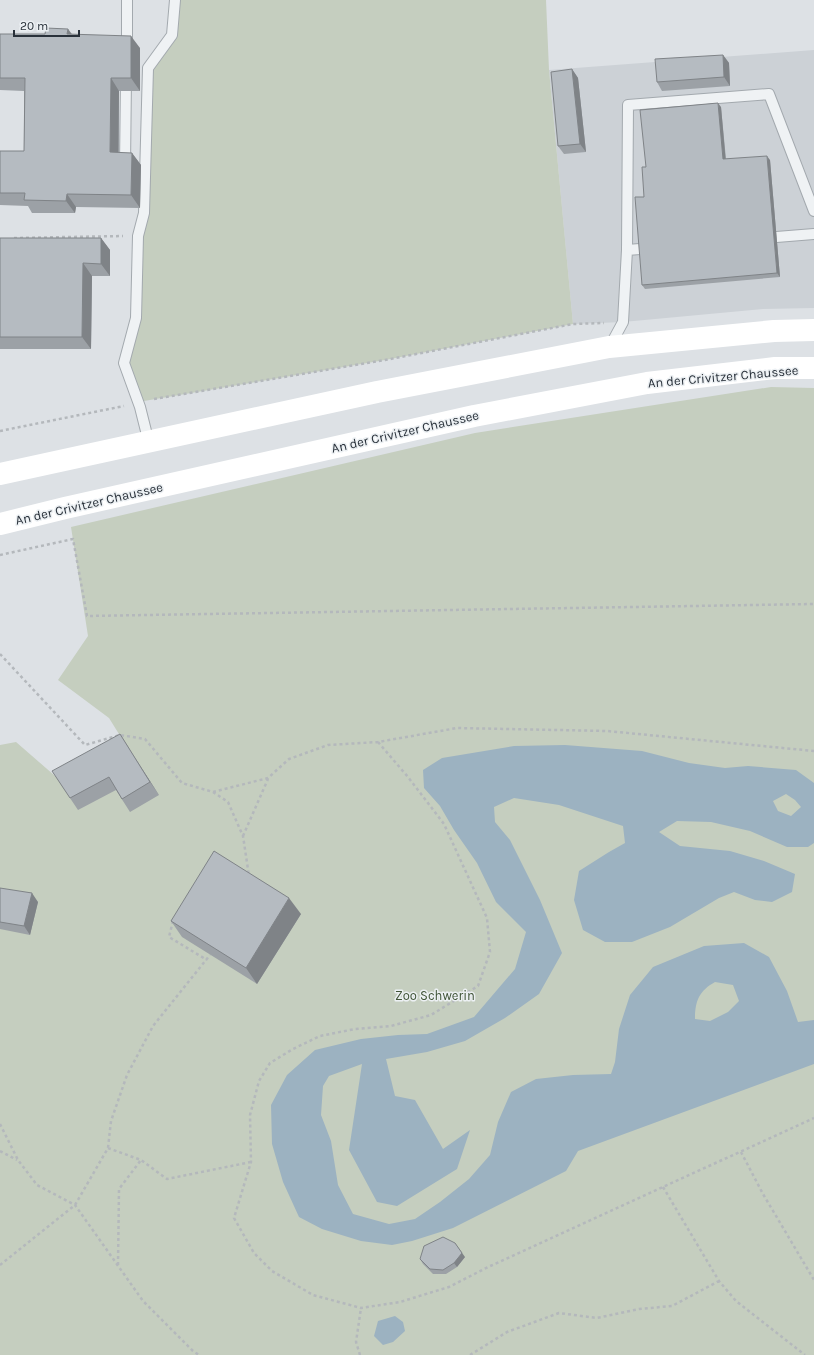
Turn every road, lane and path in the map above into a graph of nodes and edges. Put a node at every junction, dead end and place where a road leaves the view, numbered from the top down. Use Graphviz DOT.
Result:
graph roads {
  1 [pos="127,0"];
  2 [pos="175,0"];
  3 [pos="126,54"];
  4 [pos="126,70"];
  5 [pos="125,171"];
  6 [pos="814,211"];
  7 [pos="814,234"];
  8 [pos="138,236"];
  9 [pos="8,238"];
  10 [pos="752,239"];
  11 [pos="666,247"];
  12 [pos="627,250"];
  13 [pos="623,322"];
  14 [pos="814,330"];
  15 [pos="609,347"];
  16 [pos="814,368"];
  17 [pos="138,402"];
  18 [pos="0,431"];
  19 [pos="149,443"];
  20 [pos="0,474"];
  21 [pos="0,524"];
  22 [pos="0,555"];
  23 [pos="814,604"];
  24 [pos="0,654"];
  25 [pos="378,742"];
  26 [pos="814,751"];
  27 [pos="268,778"];
  28 [pos="213,792"];
  29 [pos="243,836"];
  30 [pos="250,883"];
  31 [pos="174,916"];
  32 [pos="210,955"];
  33 [pos="206,960"];
  34 [pos="814,1118"];
  35 [pos="0,1124"];
  36 [pos="108,1148"];
  37 [pos="0,1150"];
  38 [pos="741,1152"];
  39 [pos="18,1160"];
  40 [pos="141,1160"];
  41 [pos="251,1162"];
  42 [pos="663,1187"];
  43 [pos="75,1205"];
  44 [pos="0,1265"];
  45 [pos="118,1265"];
  46 [pos="814,1280"];
  47 [pos="719,1281"];
  48 [pos="360,1308"];
  49 [pos="199,1355"];
  50 [pos="360,1355"];
  51 [pos="470,1355"];
  52 [pos="804,1355"];
  1 -- 3 [label="lane"];
  2 -- 8 [label="lane"];
  4 -- 5 [label="lane"];
  6 -- 12 [label="lane"];
  7 -- 10 [label="lane"];
  8 -- 9 [label="path"];
  8 -- 17 [label="lane"];
  11 -- 12 [label="lane"];
  12 -- 13 [label="lane"];
  13 -- 15 [label="lane"];
  13 -- 17 [label="path"];
  14 -- 15 [label="street"];
  15 -- 19 [label="street"];
  16 -- 21 [label="street, An der Crivitzer Chaussee"];
  17 -- 18 [label="path"];
  17 -- 19 [label="lane"];
  19 -- 20 [label="street"];
  22 -- 23 [label="path"];
  24 -- 28 [label="path"];
  25 -- 26 [label="path"];
  25 -- 27 [label="path"];
  25 -- 41 [label="path"];
  27 -- 28 [label="path"];
  27 -- 29 [label="path"];
  28 -- 29 [label="path"];
  29 -- 30 [label="path"];
  31 -- 33 [label="path"];
  32 -- 33 [label="path"];
  33 -- 36 [label="path"];
  34 -- 38 [label="path"];
  35 -- 39 [label="path"];
  36 -- 40 [label="path"];
  36 -- 43 [label="path"];
  37 -- 39 [label="path"];
  38 -- 42 [label="path"];
  38 -- 46 [label="path"];
  39 -- 43 [label="path"];
  40 -- 41 [label="path"];
  40 -- 45 [label="path"];
  41 -- 48 [label="path"];
  42 -- 47 [label="path"];
  42 -- 48 [label="path"];
  43 -- 44 [label="path"];
  43 -- 45 [label="path"];
  45 -- 49 [label="path"];
  47 -- 51 [label="path"];
  47 -- 52 [label="path"];
  48 -- 50 [label="path"];
}
